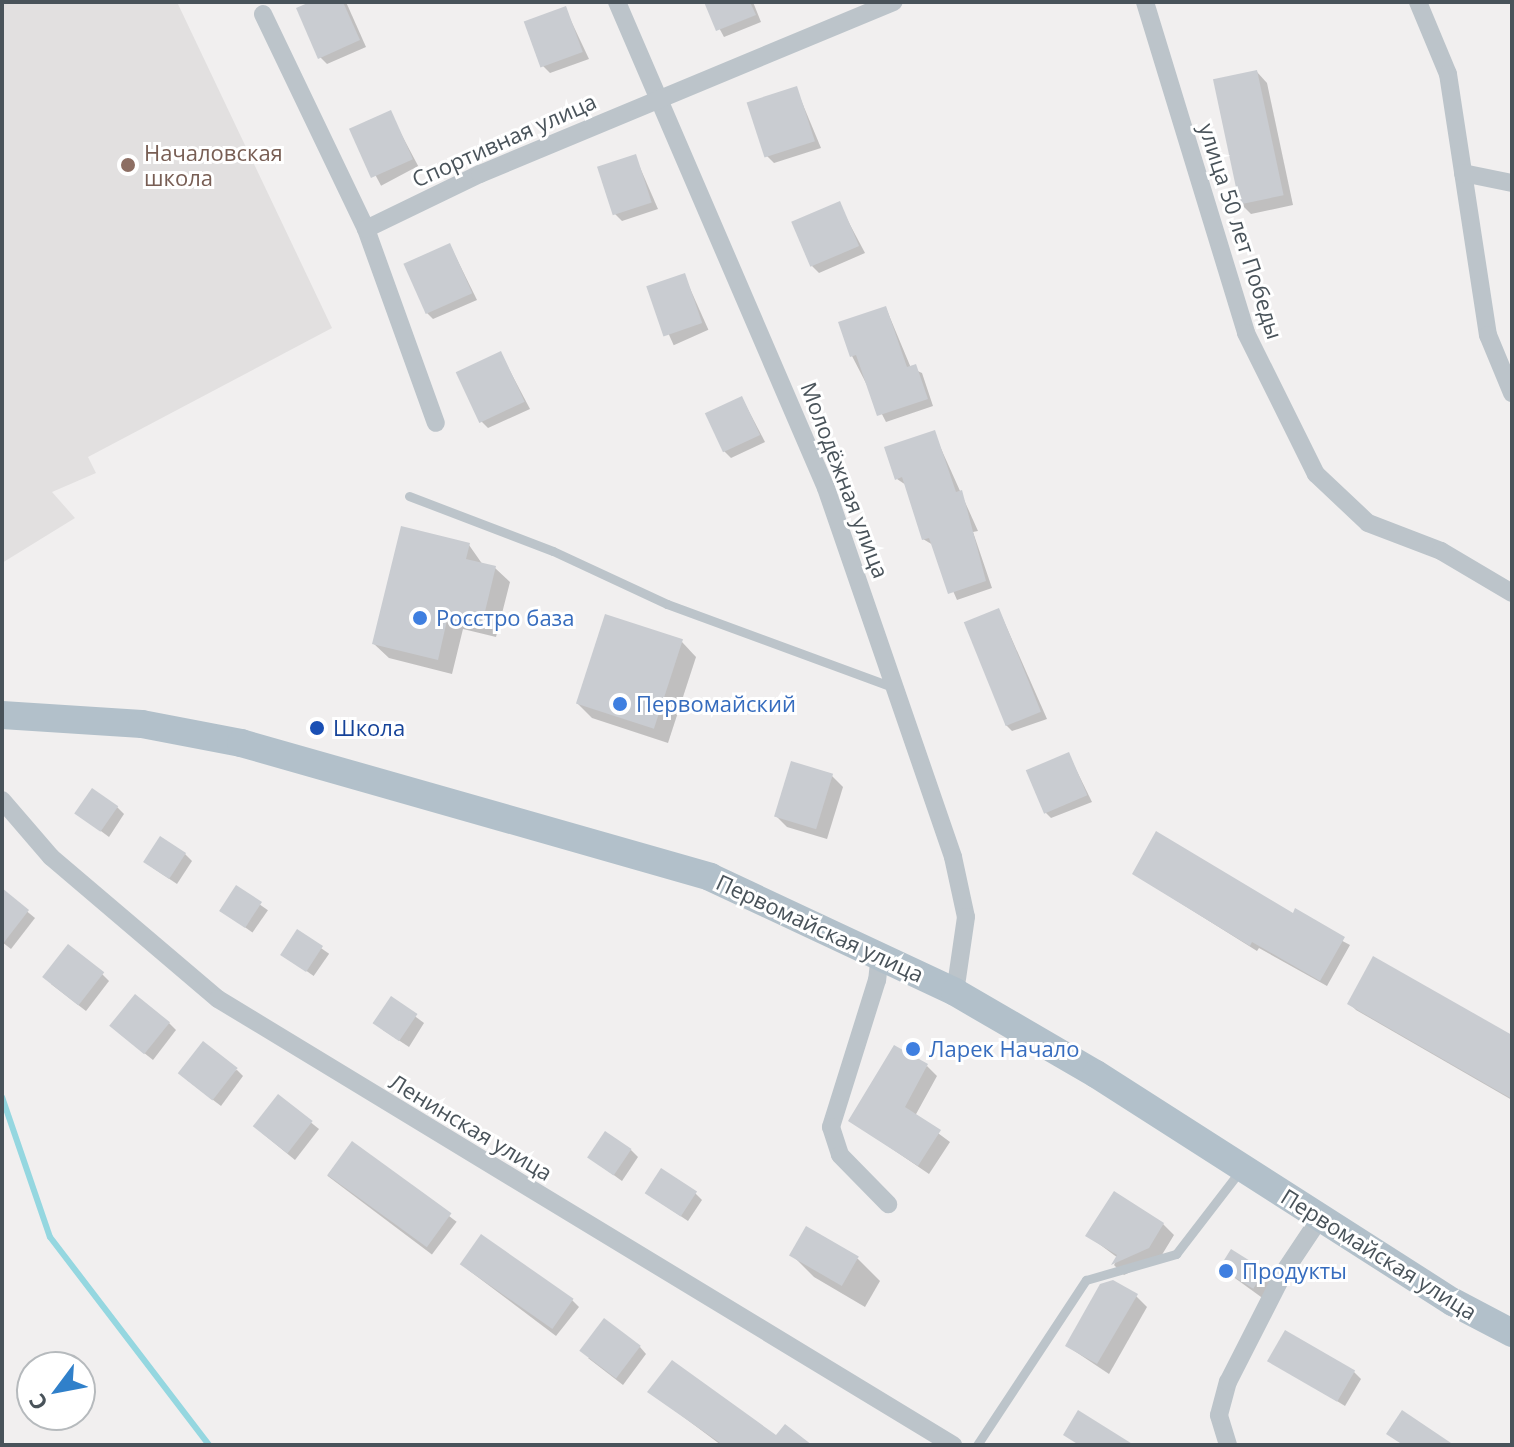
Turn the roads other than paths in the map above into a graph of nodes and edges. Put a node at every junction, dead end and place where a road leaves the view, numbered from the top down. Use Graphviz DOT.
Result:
graph roads {
  1 [pos="617,2"];
  2 [pos="894,2"];
  3 [pos="1145,2"];
  4 [pos="1418,2"];
  5 [pos="263,14"];
  6 [pos="662,97"];
  7 [pos="1463,173"];
  8 [pos="1512,183"];
  9 [pos="366,229"];
  10 [pos="1512,393"];
  11 [pos="436,423"];
  12 [pos="409,496"];
  13 [pos="1512,593"];
  14 [pos="895,688"];
  15 [pos="2,715"];
  16 [pos="2,800"];
  17 [pos="880,953"];
  18 [pos="955,992"];
  19 [pos="1242,1168"];
  20 [pos="888,1204"];
  21 [pos="1320,1218"];
  22 [pos="1512,1333"];
  23 [pos="953,1445"];
  24 [pos="977,1445"];
  25 [pos="1228,1445"];
  1 -- 6 [label="street, Молодёжная улица"];
  2 -- 6 [label="street"];
  3 -- 13 [label="street, улица 50 лет Победы"];
  4 -- 7 [label="street"];
  5 -- 9 [label="street"];
  6 -- 9 [label="street, Спортивная улица"];
  6 -- 14 [label="street, Молодёжная улица"];
  7 -- 8 [label="street"];
  7 -- 10 [label="street"];
  9 -- 11 [label="street"];
  12 -- 14 [label="lane"];
  14 -- 18 [label="street, Молодёжная улица"];
  15 -- 17 [label="main road, Первомайская улица"];
  16 -- 23 [label="street, Ленинская улица"];
  17 -- 18 [label="main road, Первомайская улица"];
  17 -- 20 [label="street"];
  18 -- 19 [label="main road, Первомайская улица"];
  19 -- 21 [label="main road, Первомайская улица"];
  19 -- 24 [label="lane"];
  21 -- 22 [label="main road, Первомайская улица"];
  21 -- 25 [label="street"];
}
